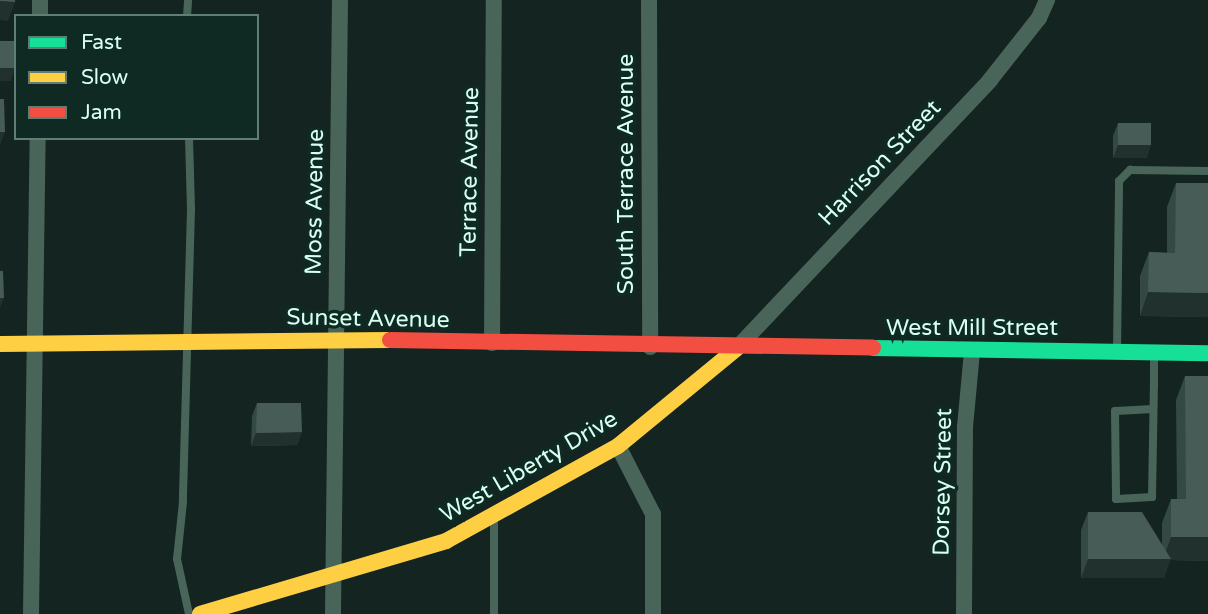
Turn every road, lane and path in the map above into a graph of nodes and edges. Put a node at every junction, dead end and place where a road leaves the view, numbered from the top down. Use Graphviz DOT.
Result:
graph roads {
  1 [pos="340,0"];
  2 [pos="494,0"];
  3 [pos="649,0"];
  4 [pos="1047,0"];
  5 [pos="38,140"];
  6 [pos="189,140"];
  7 [pos="1208,171"];
  8 [pos="336,339"];
  9 [pos="187,341"];
  10 [pos="0,344"];
  11 [pos="35,344"];
  12 [pos="492,344"];
  13 [pos="650,347"];
  14 [pos="736,349"];
  15 [pos="972,351"];
  16 [pos="1117,352"];
  17 [pos="1153,352"];
  18 [pos="1208,353"];
  19 [pos="1153,409"];
  20 [pos="618,446"];
  21 [pos="494,517"];
  22 [pos="333,575"];
  23 [pos="31,614"];
  24 [pos="189,614"];
  25 [pos="200,614"];
  26 [pos="333,614"];
  27 [pos="494,614"];
  28 [pos="653,614"];
  29 [pos="964,614"];
  1 -- 8 [label="street, Moss Avenue"];
  2 -- 12 [label="street, Terrace Avenue"];
  3 -- 13 [label="street, South Terrace Avenue"];
  4 -- 14 [label="street, Harrison Street"];
  5 -- 11 [label="street"];
  6 -- 9 [label="lane"];
  7 -- 16 [label="lane"];
  8 -- 9 [label="main road, Sunset Avenue"];
  8 -- 12 [label="main road, Sunset Avenue"];
  8 -- 22 [label="street, Moss Avenue"];
  9 -- 11 [label="main road, Sunset Avenue"];
  9 -- 24 [label="lane"];
  10 -- 11 [label="main road, Sunset Avenue"];
  11 -- 23 [label="street"];
  12 -- 13 [label="main road, Sunset Avenue"];
  13 -- 14 [label="main road, Sunset Avenue"];
  14 -- 15 [label="main road, West Mill Street"];
  14 -- 20 [label="main road, West Liberty Drive"];
  15 -- 16 [label="main road, West Mill Street"];
  15 -- 29 [label="street, Dorsey Street"];
  16 -- 17 [label="main road, West Mill Street"];
  17 -- 18 [label="main road, West Mill Street"];
  17 -- 19 [label="lane"];
  19 -- 19 [label="lane"];
  20 -- 21 [label="main road, West Liberty Drive"];
  20 -- 28 [label="street"];
  21 -- 22 [label="main road, West Liberty Drive"];
  21 -- 27 [label="lane"];
  22 -- 25 [label="main road, West Liberty Drive"];
  22 -- 26 [label="street, Moss Avenue"];
}
